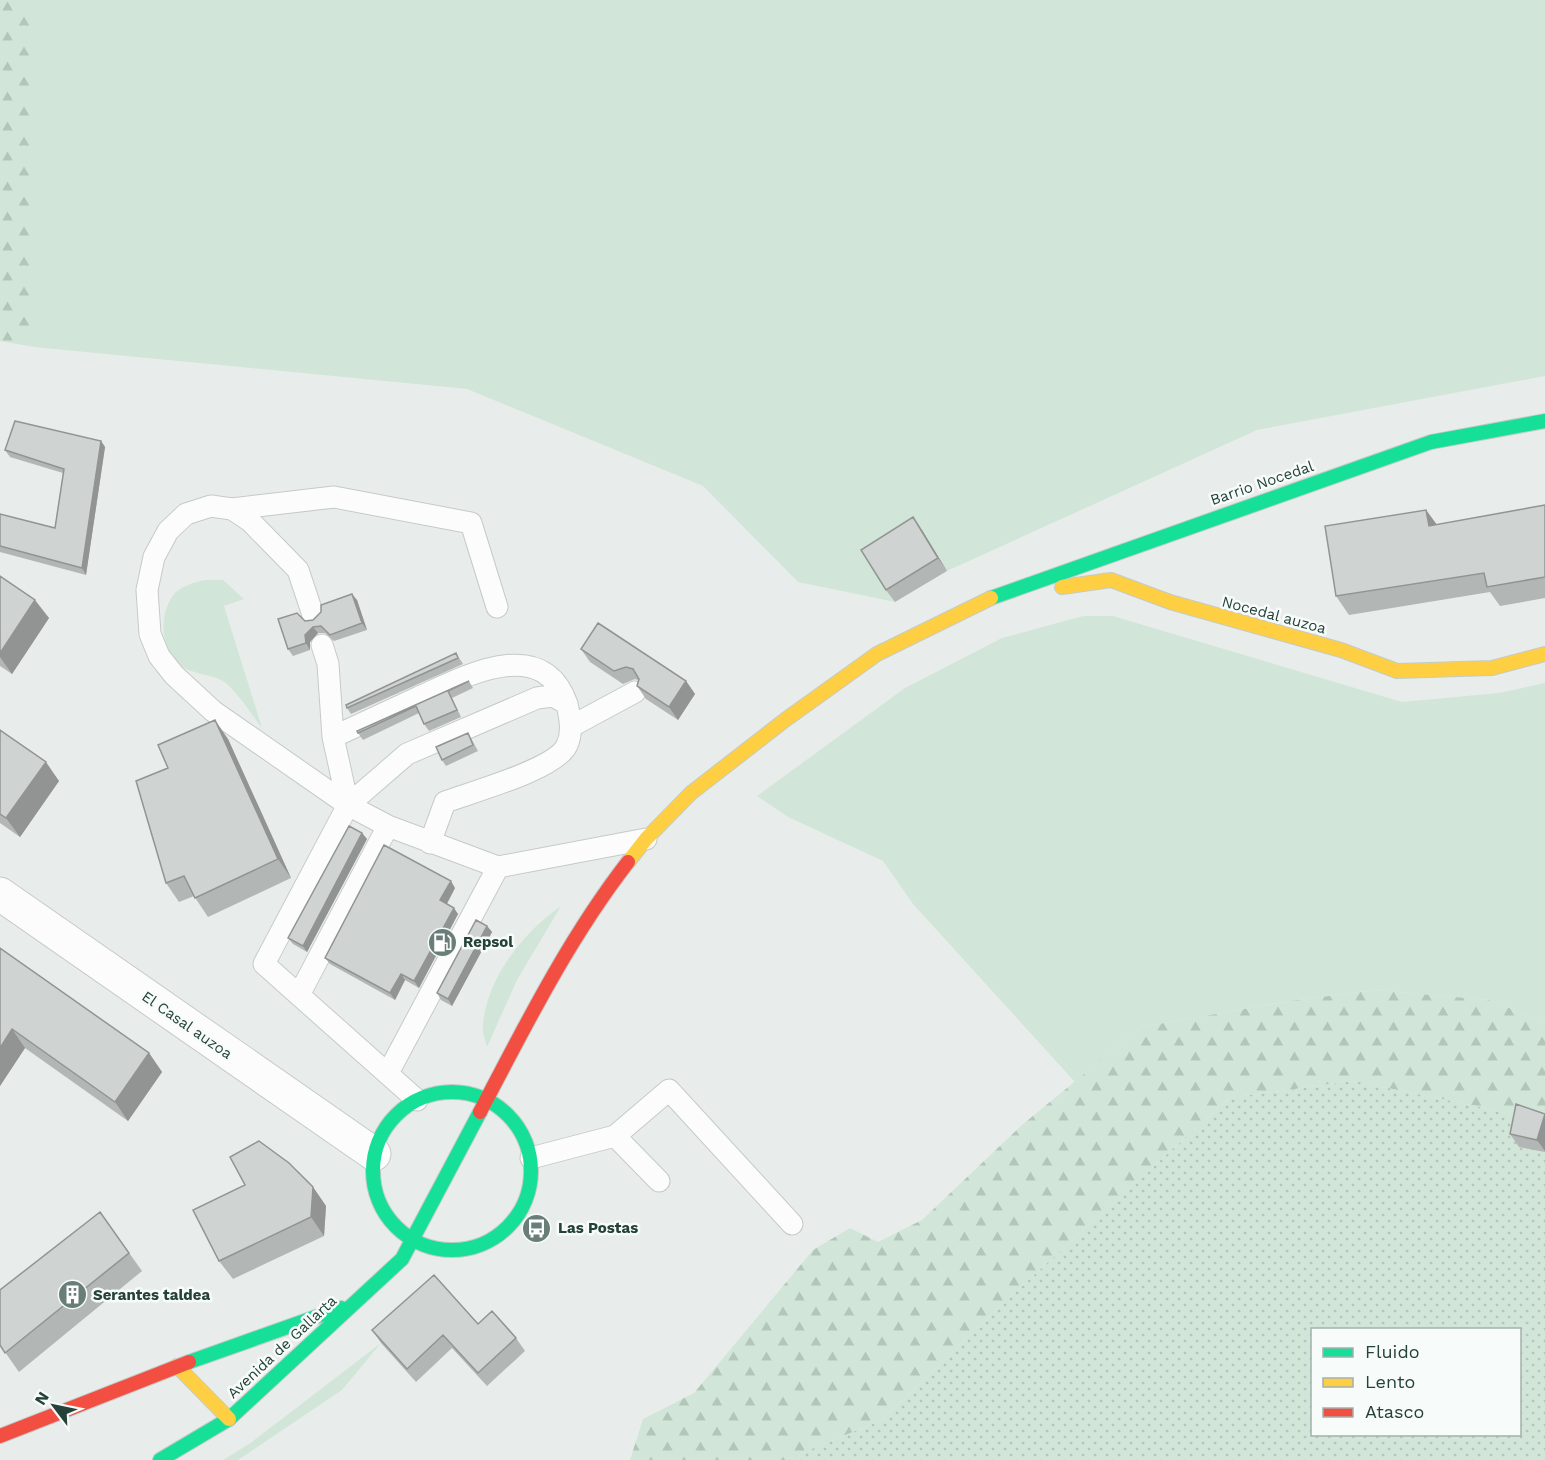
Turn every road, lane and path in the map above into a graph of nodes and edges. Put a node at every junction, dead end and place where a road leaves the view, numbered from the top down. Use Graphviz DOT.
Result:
graph roads {
  1 [pos="1545,421"];
  2 [pos="232,509"];
  3 [pos="996,596"];
  4 [pos="497,607"];
  5 [pos="313,615"];
  6 [pos="322,645"];
  7 [pos="1545,654"];
  8 [pos="635,692"];
  9 [pos="567,704"];
  10 [pos="572,726"];
  11 [pos="333,737"];
  12 [pos="348,805"];
  13 [pos="388,826"];
  14 [pos="646,839"];
  15 [pos="430,843"];
  16 [pos="498,867"];
  17 [pos="0,894"];
  18 [pos="299,995"];
  19 [pos="388,1073"];
  20 [pos="486,1099"];
  21 [pos="417,1100"];
  22 [pos="615,1136"];
  23 [pos="374,1154"];
  24 [pos="531,1158"];
  25 [pos="659,1181"];
  26 [pos="792,1224"];
  27 [pos="412,1241"];
  28 [pos="355,1302"];
  29 [pos="177,1366"];
  30 [pos="228,1419"];
  31 [pos="0,1436"];
  32 [pos="160,1460"];
  1 -- 3 [label="street, Barrio Nocedal"];
  2 -- 4 [label="lane"];
  2 -- 5 [label="lane"];
  2 -- 12 [label="lane"];
  3 -- 7 [label="street, Nocedal auzoa"];
  3 -- 14 [label="street, Avenida de Gallarta"];
  6 -- 11 [label="lane"];
  8 -- 10 [label="lane"];
  9 -- 10 [label="lane"];
  9 -- 11 [label="lane"];
  9 -- 12 [label="lane"];
  10 -- 15 [label="lane"];
  11 -- 12 [label="lane"];
  12 -- 13 [label="lane"];
  12 -- 18 [label="lane"];
  13 -- 15 [label="lane"];
  13 -- 18 [label="lane"];
  14 -- 16 [label="lane"];
  14 -- 20 [label="street, Avenida de Gallarta"];
  15 -- 16 [label="lane"];
  16 -- 19 [label="lane"];
  17 -- 23 [label="street, El Casal auzoa"];
  18 -- 19 [label="lane"];
  19 -- 21 [label="lane"];
  20 -- 21 [label="street"];
  20 -- 24 [label="street"];
  20 -- 27 [label="street, Avenida de Gallarta"];
  21 -- 23 [label="street"];
  22 -- 24 [label="lane"];
  22 -- 25 [label="lane"];
  22 -- 26 [label="lane"];
  23 -- 27 [label="street"];
  24 -- 27 [label="street"];
  27 -- 28 [label="street, Avenida de Gallarta"];
  28 -- 29 [label="street"];
  28 -- 30 [label="street, Avenida de Gallarta"];
  29 -- 30 [label="street"];
  29 -- 31 [label="street"];
  30 -- 32 [label="street, Avenida de Gallarta"];
}
